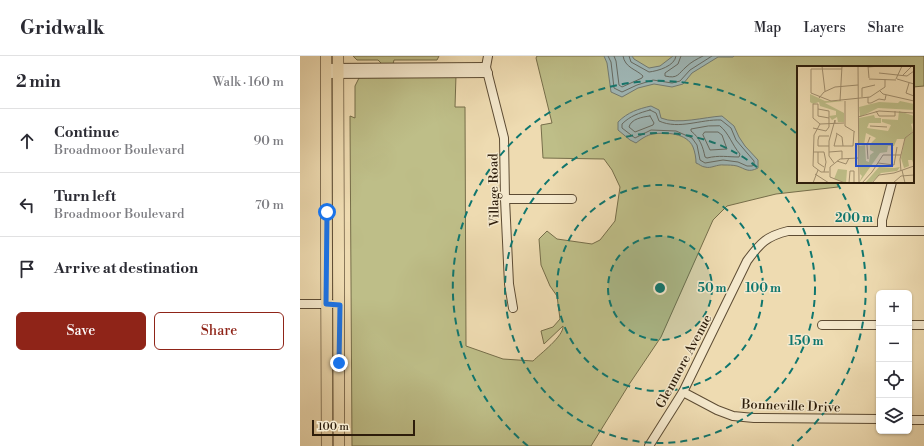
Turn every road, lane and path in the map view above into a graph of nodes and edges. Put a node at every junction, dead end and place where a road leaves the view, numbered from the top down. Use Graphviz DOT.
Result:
graph roads {
  1 [pos="326,56"];
  2 [pos="338,56"];
  3 [pos="488,56"];
  4 [pos="487,70"];
  5 [pos="326,71"];
  6 [pos="338,71"];
  7 [pos="892,183"];
  8 [pos="505,198"];
  9 [pos="572,199"];
  10 [pos="882,231"];
  11 [pos="924,231"];
  12 [pos="300,304"];
  13 [pos="326,304"];
  14 [pos="340,305"];
  15 [pos="513,308"];
  16 [pos="876,325"];
  17 [pos="912,325"];
  18 [pos="924,325"];
  19 [pos="822,326"];
  20 [pos="683,392"];
  21 [pos="876,419"];
  22 [pos="912,420"];
  23 [pos="924,420"];
  24 [pos="327,446"];
  25 [pos="339,446"];
  26 [pos="649,446"];
  1 -- 5 [label="main road"];
  2 -- 6 [label="main road"];
  3 -- 4 [label="street, Village Road"];
  4 -- 6 [label="street"];
  4 -- 8 [label="street, Village Road"];
  5 -- 6 [label="street"];
  5 -- 13 [label="main road"];
  6 -- 14 [label="main road"];
  7 -- 10 [label="street"];
  8 -- 9 [label="street"];
  8 -- 15 [label="street, Village Road"];
  10 -- 11 [label="street, Glenmore Avenue"];
  10 -- 20 [label="street, Glenmore Avenue"];
  12 -- 13 [label="street"];
  13 -- 14 [label="street"];
  13 -- 24 [label="main road"];
  14 -- 25 [label="main road"];
  16 -- 19 [label="street"];
  17 -- 18 [label="street"];
  20 -- 21 [label="street, Bonneville Drive"];
  20 -- 26 [label="street, Glenmore Avenue"];
  22 -- 23 [label="street"];
}
